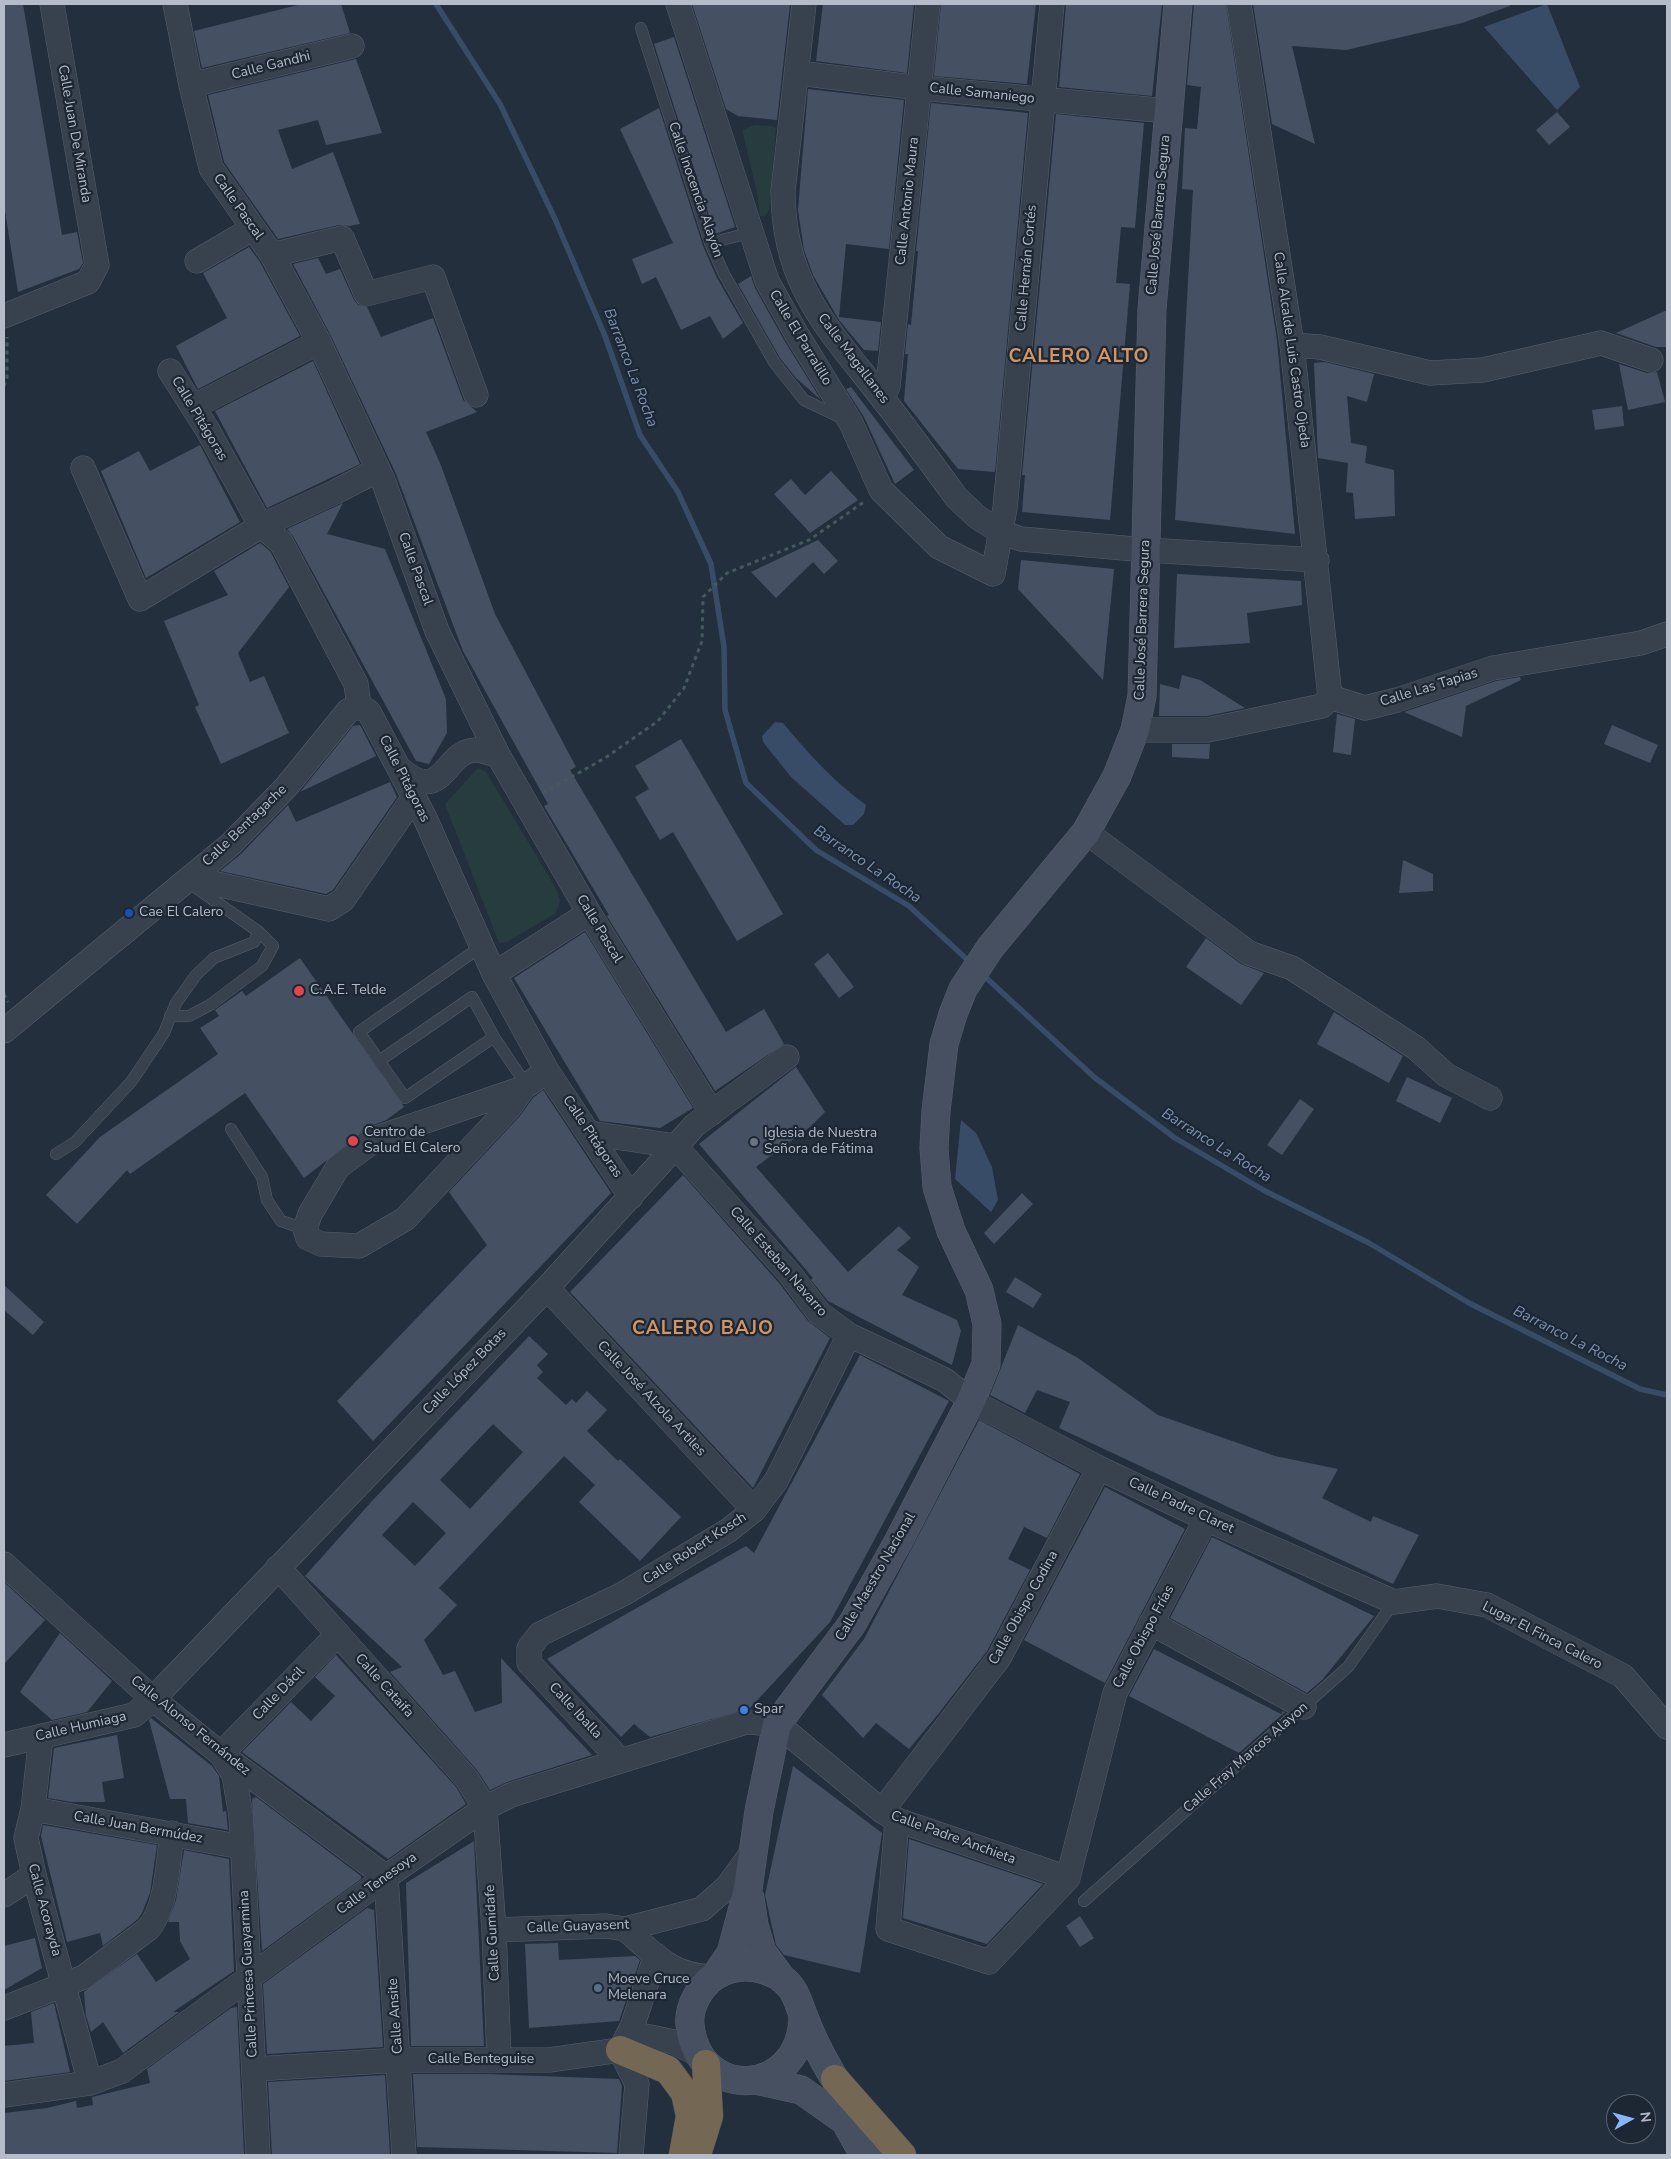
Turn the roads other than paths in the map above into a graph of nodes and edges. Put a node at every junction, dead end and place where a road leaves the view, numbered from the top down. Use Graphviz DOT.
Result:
graph roads {
  1 [pos="52,4"];
  2 [pos="175,4"];
  3 [pos="678,4"];
  4 [pos="804,4"];
  5 [pos="928,4"];
  6 [pos="1052,4"];
  7 [pos="1178,4"];
  8 [pos="1239,4"];
  9 [pos="641,28"];
  10 [pos="352,46"];
  11 [pos="798,73"];
  12 [pos="190,86"];
  13 [pos="920,88"];
  14 [pos="1042,100"];
  15 [pos="1168,112"];
  16 [pos="252,229"];
  17 [pos="753,232"];
  18 [pos="710,242"];
  19 [pos="272,255"];
  20 [pos="197,261"];
  21 [pos="5,315"];
  22 [pos="319,342"];
  23 [pos="1292,345"];
  24 [pos="1651,360"];
  25 [pos="170,371"];
  26 [pos="476,395"];
  27 [pos="882,398"];
  28 [pos="193,407"];
  29 [pos="852,423"];
  30 [pos="83,468"];
  31 [pos="378,470"];
  32 [pos="261,526"];
  33 [pos="1001,532"];
  34 [pos="1146,550"];
  35 [pos="1317,560"];
  36 [pos="1667,634"];
  37 [pos="1330,697"];
  38 [pos="359,706"];
  39 [pos="1136,730"];
  40 [pos="498,755"];
  41 [pos="400,769"];
  42 [pos="441,776"];
  43 [pos="414,797"];
  44 [pos="425,818"];
  45 [pos="1086,832"];
  46 [pos="194,875"];
  47 [pos="589,913"];
  48 [pos="259,932"];
  49 [pos="482,946"];
  50 [pos="494,974"];
  51 [pos="170,1016"];
  52 [pos="4,1031"];
  53 [pos="494,1037"];
  54 [pos="787,1057"];
  55 [pos="379,1061"];
  56 [pos="548,1071"];
  57 [pos="525,1087"];
  58 [pos="1490,1098"];
  59 [pos="712,1113"];
  60 [pos="230,1129"];
  61 [pos="589,1133"];
  62 [pos="675,1146"];
  63 [pos="56,1154"];
  64 [pos="631,1197"];
  65 [pos="305,1228"];
  66 [pos="547,1288"];
  67 [pos="980,1290"];
  68 [pos="849,1335"];
  69 [pos="971,1401"];
  70 [pos="1099,1468"];
  71 [pos="754,1510"];
  72 [pos="1206,1519"];
  73 [pos="4,1564"];
  74 [pos="278,1567"];
  75 [pos="1394,1602"];
  76 [pos="1151,1623"];
  77 [pos="338,1634"];
  78 [pos="529,1663"];
  79 [pos="153,1699"];
  80 [pos="1304,1707"];
  81 [pos="777,1724"];
  82 [pos="1667,1727"];
  83 [pos="41,1736"];
  84 [pos="4,1745"];
  85 [pos="221,1754"];
  86 [pos="620,1760"];
  87 [pos="265,1785"];
  88 [pos="239,1793"];
  89 [pos="485,1808"];
  90 [pos="33,1809"];
  91 [pos="890,1815"];
  92 [pos="172,1833"];
  93 [pos="242,1847"];
  94 [pos="754,1851"];
  95 [pos="34,1875"];
  96 [pos="386,1877"];
  97 [pos="1068,1878"];
  98 [pos="748,1889"];
  99 [pos="4,1895"];
  100 [pos="1084,1901"];
  101 [pos="625,1929"];
  102 [pos="494,1930"];
  103 [pos="656,1955"];
  104 [pos="715,1976"];
  105 [pos="249,1977"];
  106 [pos="782,1978"];
  107 [pos="64,1984"];
  108 [pos="4,2008"];
  109 [pos="803,2016"];
  110 [pos="620,2050"];
  111 [pos="499,2058"];
  112 [pos="703,2059"];
  113 [pos="398,2060"];
  114 [pos="255,2069"];
  115 [pos="835,2079"];
  116 [pos="756,2080"];
  117 [pos="90,2083"];
  118 [pos="4,2095"];
  119 [pos="258,2155"];
  120 [pos="404,2155"];
  121 [pos="631,2155"];
  122 [pos="683,2155"];
  123 [pos="696,2155"];
  124 [pos="864,2155"];
  125 [pos="880,2155"];
  126 [pos="902,2155"];
  1 -- 21 [label="street, Calle Juan De Miranda"];
  2 -- 12 [label="street, Calle Pascal"];
  3 -- 17 [label="street, Calle El Parralillo"];
  4 -- 11 [label="street, Calle Magallanes"];
  5 -- 13 [label="street, Calle Antonio Maura"];
  6 -- 14 [label="street, Calle Hernán Cortés"];
  7 -- 15 [label="street, Calle José Barrera Segura"];
  8 -- 23 [label="street, Calle Alcalde Luis Castro Ojeda"];
  9 -- 18 [label="lane, Calle Inocencia Alayón"];
  10 -- 12 [label="street, Calle Gandhi"];
  11 -- 13 [label="street, Calle Samaniego"];
  11 -- 27 [label="street, Calle Magallanes"];
  12 -- 16 [label="street, Calle Pascal"];
  13 -- 14 [label="street, Calle Samaniego"];
  13 -- 27 [label="street, Calle Antonio Maura"];
  14 -- 15 [label="street, Calle Samaniego"];
  14 -- 33 [label="street, Calle Hernán Cortés"];
  15 -- 34 [label="street, Calle José Barrera Segura"];
  16 -- 19 [label="street, Calle Pascal"];
  16 -- 20 [label="street"];
  17 -- 18 [label="lane"];
  17 -- 29 [label="street, Calle El Parralillo"];
  18 -- 29 [label="lane, Calle Inocencia Alayón"];
  19 -- 22 [label="street, Calle Pascal"];
  19 -- 26 [label="street"];
  22 -- 28 [label="street"];
  22 -- 31 [label="street, Calle Pascal"];
  23 -- 24 [label="street"];
  23 -- 35 [label="street, Calle Alcalde Luis Castro Ojeda"];
  25 -- 28 [label="street, Calle Pitágoras"];
  27 -- 33 [label="street, Calle Magallanes"];
  28 -- 32 [label="street, Calle Pitágoras"];
  29 -- 33 [label="street, Calle El Parralillo"];
  30 -- 32 [label="street"];
  31 -- 32 [label="street"];
  31 -- 40 [label="street, Calle Pascal"];
  32 -- 38 [label="street, Calle Pitágoras"];
  33 -- 34 [label="street, Calle Magallanes"];
  34 -- 35 [label="street, Calle Magallanes"];
  34 -- 39 [label="street, Calle José Barrera Segura"];
  35 -- 37 [label="street, Calle Alcalde Luis Castro Ojeda"];
  36 -- 37 [label="street, Calle Las Tapias"];
  37 -- 39 [label="street"];
  38 -- 41 [label="street, Calle Pitágoras"];
  38 -- 46 [label="street, Calle Bentagache"];
  39 -- 45 [label="street, Calle José Barrera Segura"];
  40 -- 42 [label="street"];
  40 -- 47 [label="street, Calle Pascal"];
  41 -- 42 [label="street"];
  41 -- 43 [label="street, Calle Pitágoras"];
  42 -- 44 [label="street"];
  43 -- 44 [label="street, Calle Pitágoras"];
  43 -- 46 [label="street"];
  44 -- 49 [label="street, Calle Pitágoras"];
  45 -- 58 [label="street"];
  45 -- 67 [label="street, Calle José Barrera Segura"];
  46 -- 48 [label="lane"];
  46 -- 52 [label="street, Calle Bentagache"];
  47 -- 50 [label="street"];
  47 -- 59 [label="street, Calle Pascal"];
  48 -- 51 [label="lane"];
  48 -- 51 [label="lane"];
  49 -- 50 [label="street, Calle Pitágoras"];
  49 -- 55 [label="lane"];
  50 -- 56 [label="street, Calle Pitágoras"];
  51 -- 63 [label="lane"];
  53 -- 55 [label="lane"];
  53 -- 55 [label="lane"];
  53 -- 57 [label="lane"];
  54 -- 59 [label="street, Calle López Botas"];
  56 -- 57 [label="street"];
  56 -- 61 [label="street, Calle Pitágoras"];
  57 -- 65 [label="street"];
  57 -- 65 [label="street"];
  59 -- 62 [label="street, Calle López Botas"];
  60 -- 65 [label="lane"];
  61 -- 62 [label="street"];
  61 -- 64 [label="street, Calle Pitágoras"];
  62 -- 64 [label="street, Calle López Botas"];
  62 -- 68 [label="street, Calle Esteban Navarro"];
  64 -- 66 [label="street, Calle López Botas"];
  66 -- 71 [label="street, Calle José Alzola Artiles"];
  66 -- 74 [label="street, Calle López Botas"];
  67 -- 69 [label="street, Calle Maestro Nacional"];
  68 -- 69 [label="street, Calle Esteban Navarro"];
  68 -- 71 [label="street, Calle Robert Kosch"];
  69 -- 70 [label="street, Calle Padre Claret"];
  69 -- 81 [label="street, Calle Maestro Nacional"];
  70 -- 72 [label="street, Calle Padre Claret"];
  70 -- 91 [label="street, Calle Obispo Codina"];
  71 -- 78 [label="street, Calle Robert Kosch"];
  72 -- 75 [label="street, Calle Padre Claret"];
  72 -- 76 [label="street, Calle Obispo Frías"];
  73 -- 79 [label="street, Calle Alonso Fernández"];
  74 -- 77 [label="street, Calle Cataifa"];
  74 -- 79 [label="street, Calle López Botas"];
  75 -- 80 [label="lane, Calle Fray Marcos Alayon"];
  75 -- 82 [label="street, Lugar El Finca Calero"];
  76 -- 80 [label="street"];
  76 -- 97 [label="street, Calle Obispo Frías"];
  77 -- 85 [label="street, Calle Dácil"];
  77 -- 89 [label="street, Calle Cataifa"];
  78 -- 86 [label="street, Calle Iballa"];
  79 -- 83 [label="street, Calle Humiaga"];
  79 -- 85 [label="street, Calle Alonso Fernández"];
  80 -- 100 [label="lane, Calle Fray Marcos Alayon"];
  81 -- 86 [label="street, Calle Tenesoya"];
  81 -- 91 [label="street, Calle Padre Anchieta"];
  81 -- 94 [label="street, Calle Maestro Nacional"];
  83 -- 84 [label="street, Calle Humiaga"];
  83 -- 90 [label="street, Calle Acorayda"];
  85 -- 87 [label="street, Calle Alonso Fernández"];
  85 -- 88 [label="street, Calle Princesa Guayarmina"];
  86 -- 89 [label="street, Calle Tenesoya"];
  87 -- 88 [label="street"];
  87 -- 96 [label="street, Calle Alonso Fernández"];
  88 -- 93 [label="street, Calle Princesa Guayarmina"];
  89 -- 96 [label="street, Calle Tenesoya"];
  89 -- 102 [label="street, Calle Gumidafe"];
  90 -- 92 [label="street, Calle Juan Bermúdez"];
  90 -- 95 [label="street, Calle Acorayda"];
  91 -- 97 [label="street, Calle Padre Anchieta"];
  91 -- 97 [label="street"];
  92 -- 93 [label="street, Calle Juan Bermúdez"];
  92 -- 107 [label="street"];
  93 -- 105 [label="street, Calle Princesa Guayarmina"];
  94 -- 98 [label="street, Calle Maestro Nacional"];
  94 -- 101 [label="street, Calle Guayasent"];
  95 -- 99 [label="street"];
  95 -- 107 [label="street, Calle Acorayda"];
  96 -- 105 [label="street, Calle Tenesoya"];
  96 -- 113 [label="street, Calle Ansite"];
  98 -- 104 [label="street, Calle Maestro Nacional"];
  98 -- 106 [label="street, Calle Maestro Nacional"];
  101 -- 102 [label="street, Calle Guayasent"];
  101 -- 103 [label="street"];
  102 -- 111 [label="street, Calle Gumidafe"];
  103 -- 104 [label="street"];
  103 -- 110 [label="street"];
  104 -- 106 [label="street"];
  104 -- 112 [label="street"];
  105 -- 114 [label="street, Calle Princesa Guayarmina"];
  105 -- 117 [label="street, Calle Tenesoya"];
  106 -- 109 [label="street"];
  107 -- 108 [label="street"];
  107 -- 117 [label="street, Calle Acorayda"];
  109 -- 115 [label="street"];
  109 -- 116 [label="street"];
  110 -- 111 [label="street, Calle Benteguise"];
  110 -- 112 [label="street, Calle Benteguise"];
  110 -- 121 [label="street"];
  110 -- 122 [label="highway"];
  111 -- 113 [label="street, Calle Benteguise"];
  112 -- 116 [label="street"];
  112 -- 123 [label="highway"];
  113 -- 114 [label="street, Calle Benteguise"];
  113 -- 120 [label="street, Calle Ansite"];
  114 -- 119 [label="street, Calle Princesa Guayarmina"];
  115 -- 125 [label="street"];
  115 -- 126 [label="highway"];
  116 -- 124 [label="street"];
  117 -- 118 [label="street, Calle Tenesoya"];
}
